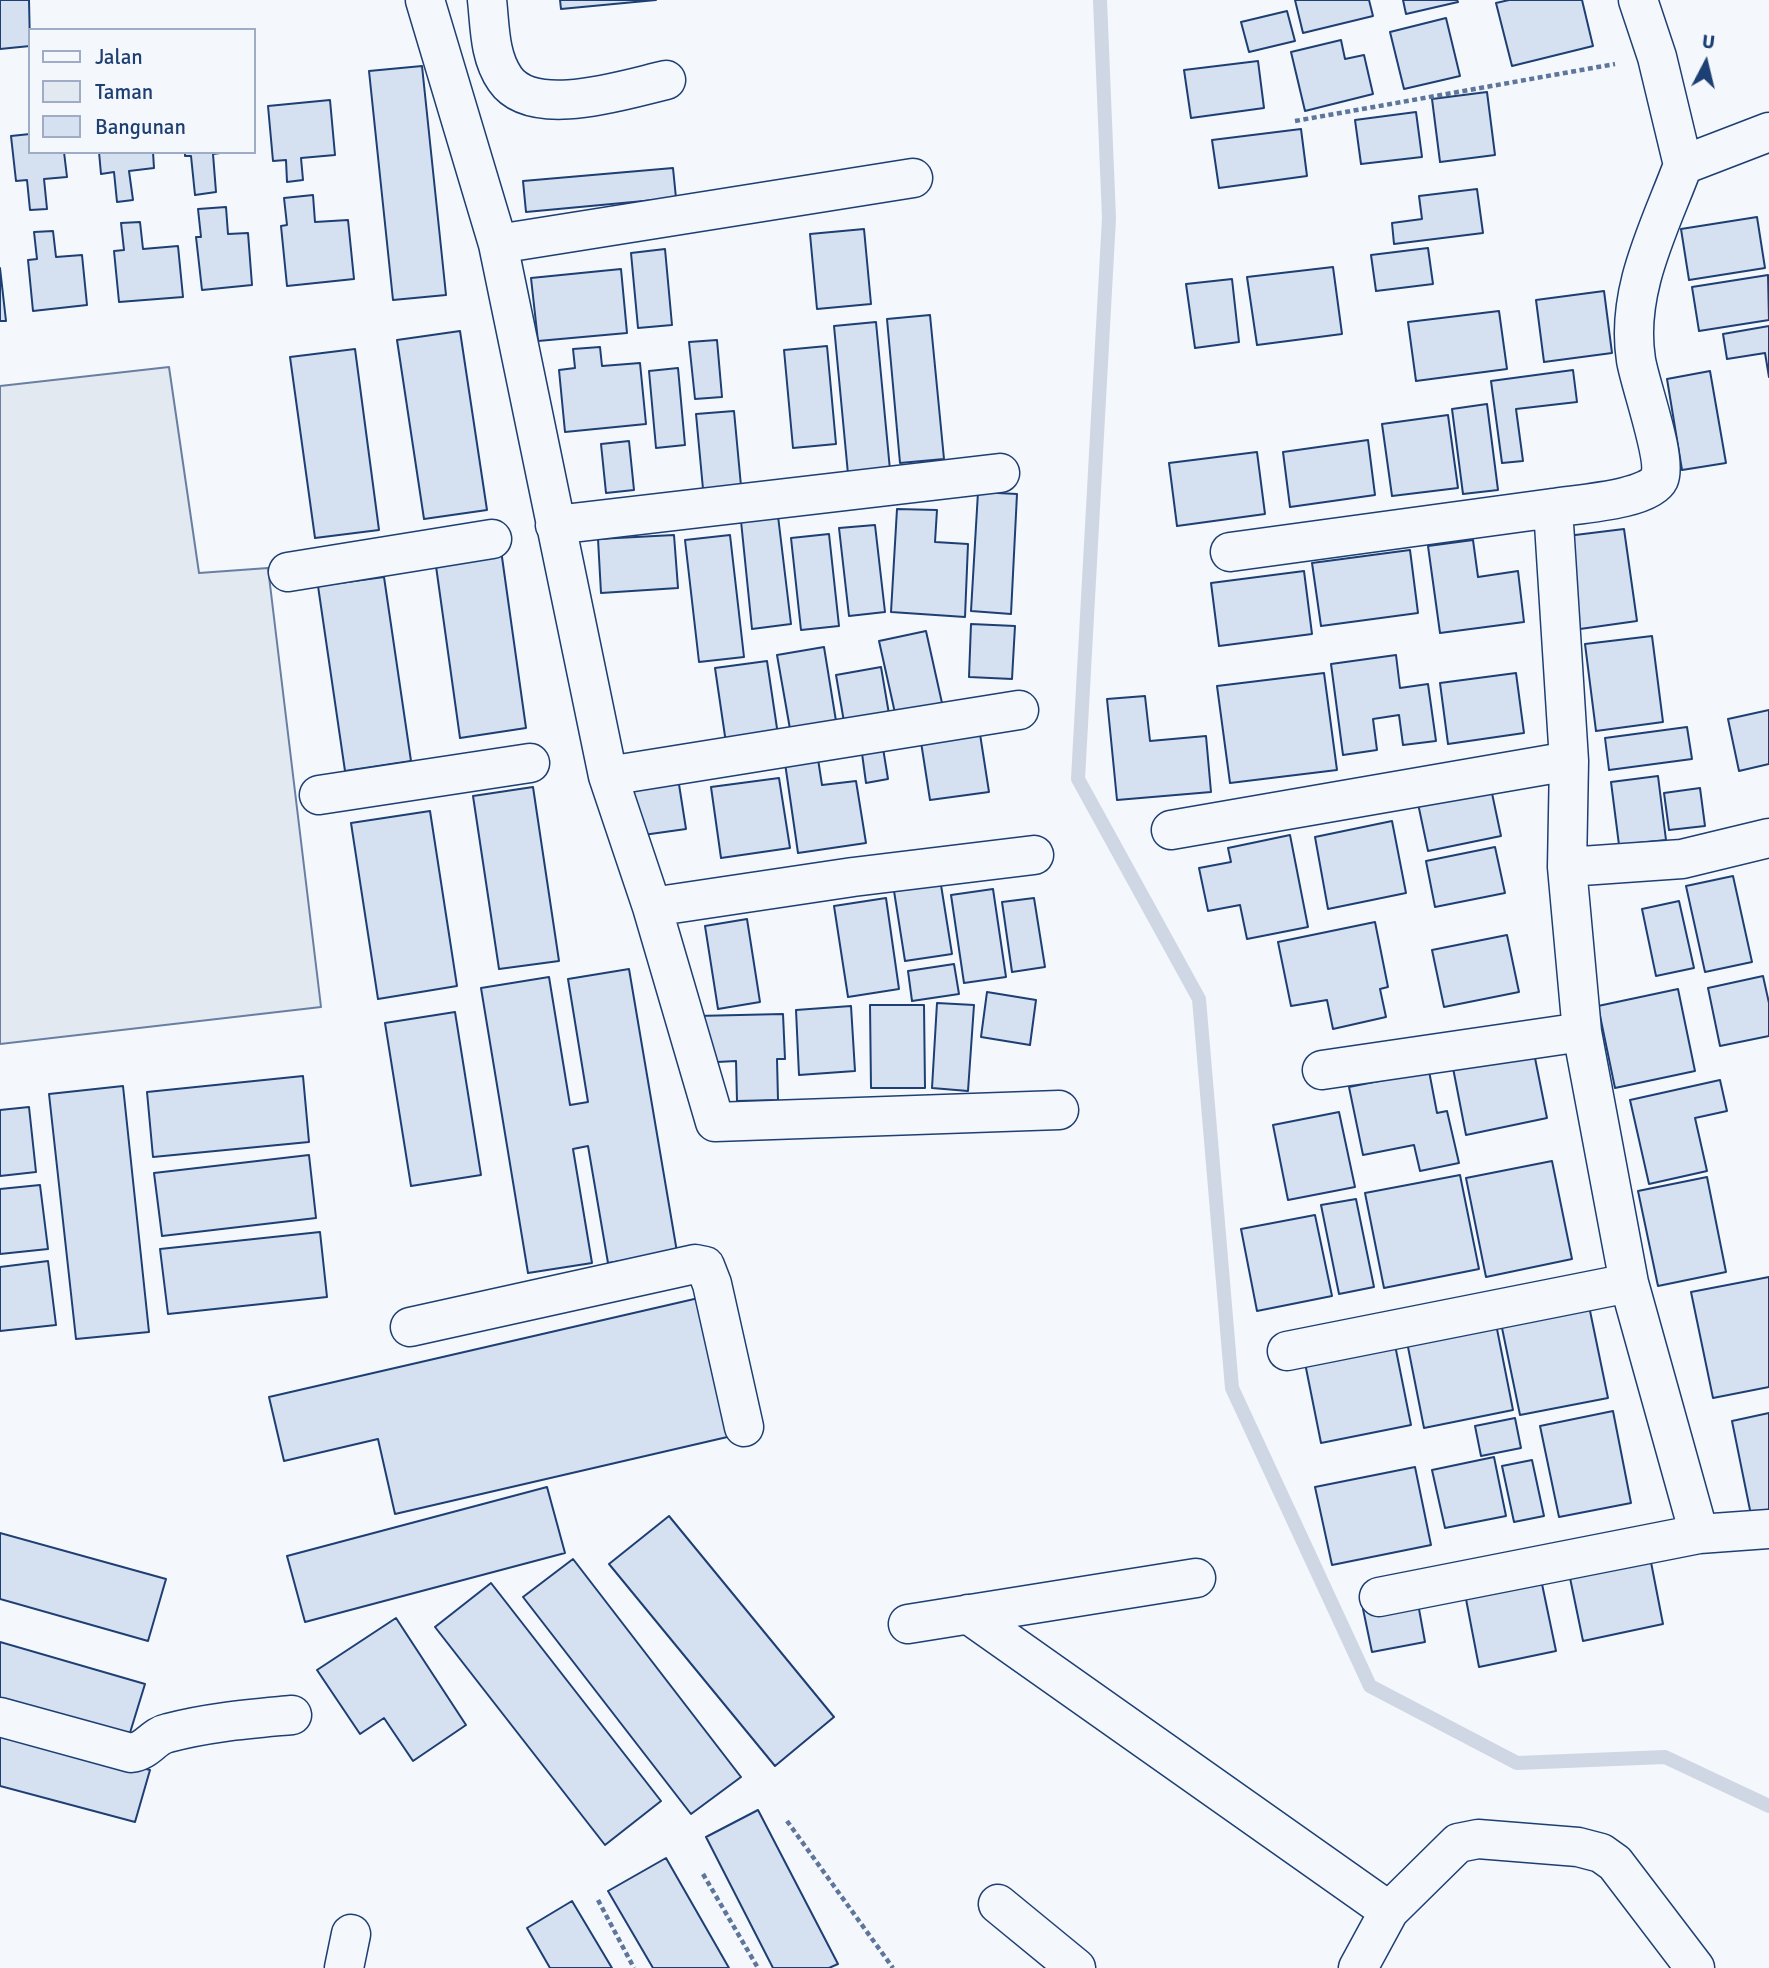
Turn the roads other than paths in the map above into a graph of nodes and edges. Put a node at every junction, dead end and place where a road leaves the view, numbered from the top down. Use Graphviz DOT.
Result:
graph roads {
  1 [pos="425,0"];
  2 [pos="487,0"];
  3 [pos="1638,0"];
  4 [pos="666,80"];
  5 [pos="1769,132"];
  6 [pos="1683,164"];
  7 [pos="913,178"];
  8 [pos="498,244"];
  9 [pos="1000,472"];
  10 [pos="1553,508"];
  11 [pos="555,525"];
  12 [pos="492,539"];
  13 [pos="1230,552"];
  14 [pos="288,572"];
  15 [pos="1019,710"];
  16 [pos="1569,761"];
  17 [pos="530,764"];
  18 [pos="608,776"];
  19 [pos="319,795"];
  20 [pos="1171,830"];
  21 [pos="1769,838"];
  22 [pos="1034,855"];
  23 [pos="1567,867"];
  24 [pos="652,907"];
  25 [pos="1582,1032"];
  26 [pos="1322,1070"];
  27 [pos="1059,1110"];
  28 [pos="1629,1283"];
  29 [pos="410,1327"];
  30 [pos="1287,1351"];
  31 [pos="744,1427"];
  32 [pos="1769,1529"];
  33 [pos="1699,1534"];
  34 [pos="1196,1578"];
  35 [pos="1379,1597"];
  36 [pos="968,1614"];
  37 [pos="908,1624"];
  38 [pos="292,1715"];
  39 [pos="0,1717"];
  40 [pos="998,1904"];
  41 [pos="1389,1911"];
  42 [pos="1076,1968"];
  43 [pos="1358,1968"];
  44 [pos="1695,1968"];
  1 -- 8 [label="street"];
  2 -- 4 [label="street"];
  3 -- 6 [label="street"];
  5 -- 6 [label="street"];
  6 -- 10 [label="street"];
  7 -- 8 [label="street"];
  8 -- 11 [label="street"];
  9 -- 11 [label="street"];
  10 -- 13 [label="street"];
  10 -- 16 [label="street"];
  11 -- 18 [label="street"];
  12 -- 14 [label="street"];
  15 -- 18 [label="street"];
  16 -- 20 [label="street"];
  16 -- 23 [label="street"];
  17 -- 19 [label="street"];
  18 -- 24 [label="street"];
  21 -- 23 [label="street"];
  22 -- 24 [label="street"];
  23 -- 25 [label="street"];
  24 -- 27 [label="street"];
  25 -- 26 [label="street"];
  25 -- 28 [label="street"];
  28 -- 30 [label="street"];
  28 -- 33 [label="street"];
  29 -- 31 [label="street"];
  32 -- 33 [label="street"];
  33 -- 35 [label="street"];
  34 -- 36 [label="street"];
  36 -- 37 [label="street"];
  36 -- 41 [label="street"];
  38 -- 39 [label="street"];
  40 -- 42 [label="street"];
  41 -- 43 [label="street"];
  41 -- 44 [label="street"];
}
